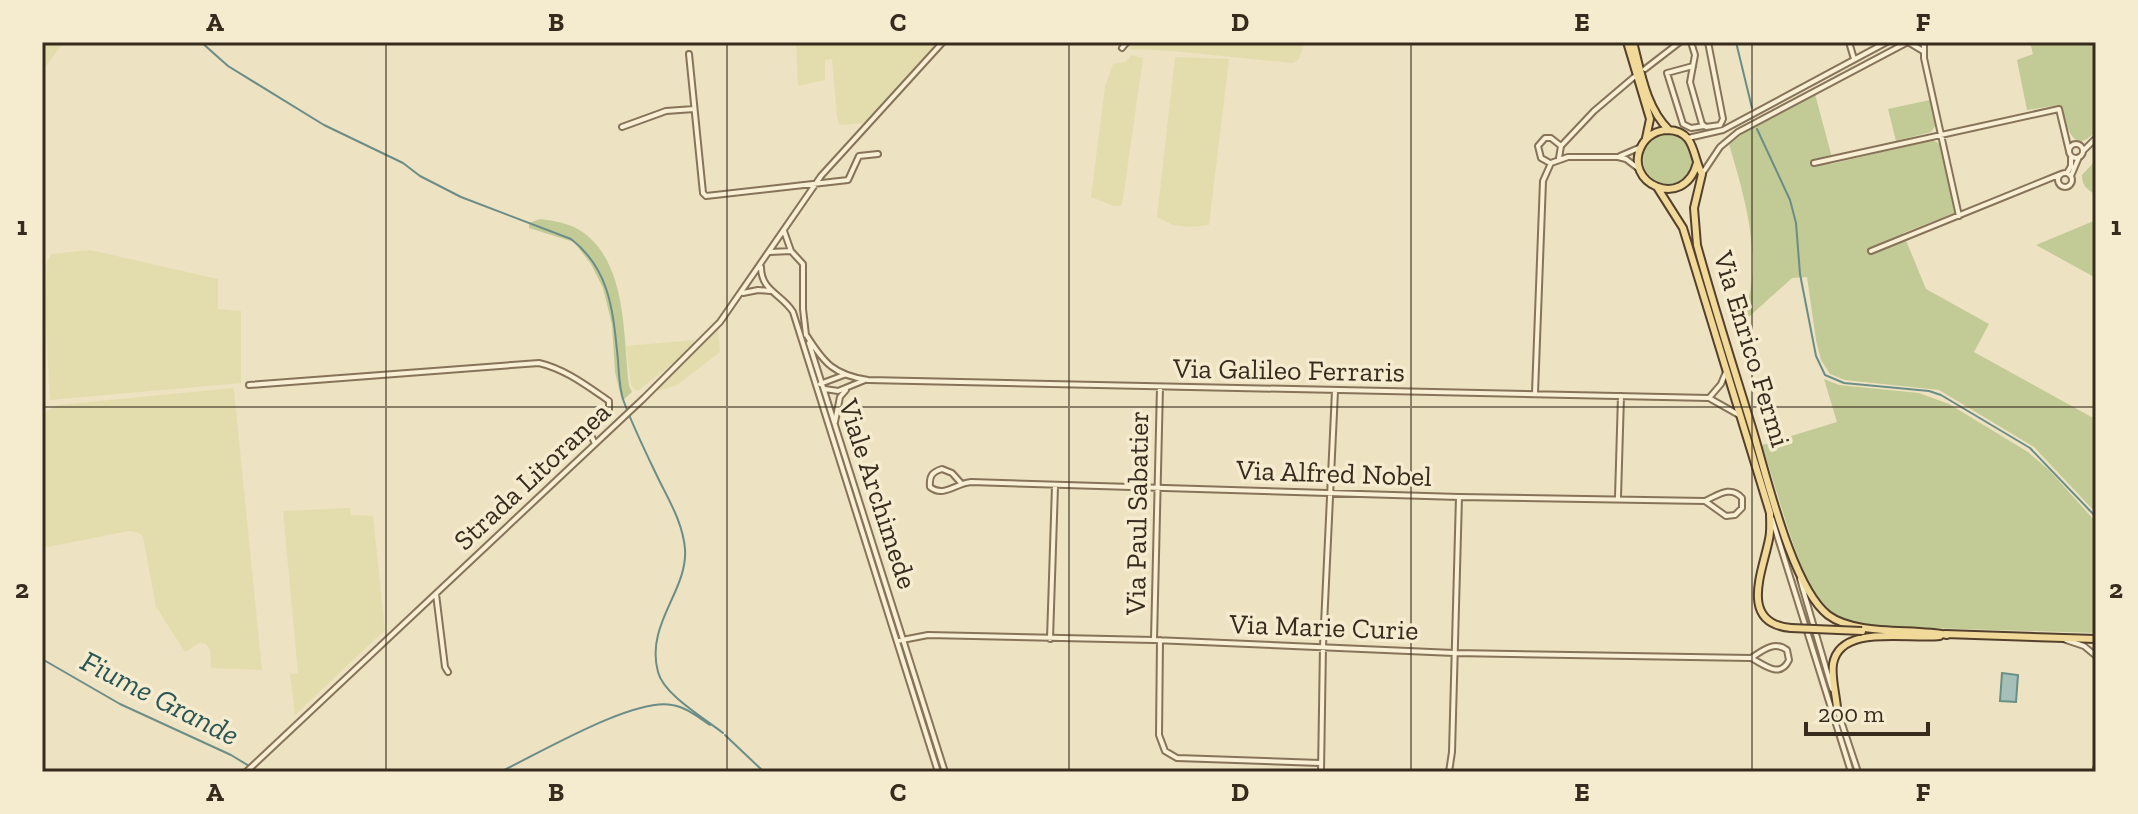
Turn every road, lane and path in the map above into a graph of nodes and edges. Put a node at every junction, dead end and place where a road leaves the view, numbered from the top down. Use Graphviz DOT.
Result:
graph roads {
  1 [pos="943,42"];
  2 [pos="1127,42"];
  3 [pos="1630,42"];
  4 [pos="1680,42"];
  5 [pos="1691,42"];
  6 [pos="1708,42"];
  7 [pos="1849,42"];
  8 [pos="1887,42"];
  9 [pos="1908,42"];
  10 [pos="1924,42"];
  11 [pos="1122,48"];
  12 [pos="1923,51"];
  13 [pos="689,54"];
  14 [pos="1854,60"];
  15 [pos="1693,66"];
  16 [pos="1645,69"];
  17 [pos="1634,77"];
  18 [pos="694,109"];
  19 [pos="1704,126"];
  20 [pos="622,127"];
  21 [pos="1669,130"];
  22 [pos="2065,134"];
  23 [pos="1940,135"];
  24 [pos="1688,138"];
  25 [pos="2094,139"];
  26 [pos="1644,143"];
  27 [pos="2077,144"];
  28 [pos="1561,146"];
  29 [pos="2070,153"];
  30 [pos="878,154"];
  31 [pos="2081,154"];
  32 [pos="1618,157"];
  33 [pos="1559,158"];
  34 [pos="1551,163"];
  35 [pos="1697,163"];
  36 [pos="1814,163"];
  37 [pos="1640,169"];
  38 [pos="1702,174"];
  39 [pos="2061,174"];
  40 [pos="2069,175"];
  41 [pos="1690,179"];
  42 [pos="2049,180"];
  43 [pos="816,183"];
  44 [pos="2058,183"];
  45 [pos="1657,187"];
  46 [pos="1959,216"];
  47 [pos="784,231"];
  48 [pos="791,251"];
  49 [pos="1871,251"];
  50 [pos="770,252"];
  51 [pos="761,265"];
  52 [pos="771,292"];
  53 [pos="741,294"];
  54 [pos="807,336"];
  55 [pos="1726,372"];
  56 [pos="844,375"];
  57 [pos="868,380"];
  58 [pos="249,385"];
  59 [pos="815,386"];
  60 [pos="822,386"];
  61 [pos="1160,387"];
  62 [pos="847,388"];
  63 [pos="1335,391"];
  64 [pos="1535,393"];
  65 [pos="1621,396"];
  66 [pos="1709,398"];
  67 [pos="1739,415"];
  68 [pos="835,428"];
  69 [pos="595,444"];
  70 [pos="961,483"];
  71 [pos="1055,486"];
  72 [pos="1157,487"];
  73 [pos="1330,493"];
  74 [pos="1459,497"];
  75 [pos="1618,498"];
  76 [pos="1705,501"];
  77 [pos="1770,513"];
  78 [pos="1793,557"];
  79 [pos="436,594"];
  80 [pos="1947,635"];
  81 [pos="2060,638"];
  82 [pos="1050,639"];
  83 [pos="2096,639"];
  84 [pos="904,640"];
  85 [pos="1157,640"];
  86 [pos="897,641"];
  87 [pos="1323,646"];
  88 [pos="1454,653"];
  89 [pos="2096,656"];
  90 [pos="1751,658"];
  91 [pos="448,672"];
  92 [pos="1837,708"];
  93 [pos="1321,763"];
  94 [pos="248,771"];
  95 [pos="938,772"];
  96 [pos="945,772"];
  97 [pos="1321,772"];
  98 [pos="1449,772"];
  99 [pos="1851,772"];
  100 [pos="1858,772"];
  1 -- 43 [label="street, Strada Litoranea"];
  2 -- 11 [label="street"];
  3 -- 21 [label="main road"];
  3 -- 26 [label="main road"];
  4 -- 16 [label="street"];
  5 -- 15 [label="street"];
  6 -- 19 [label="street"];
  7 -- 14 [label="street"];
  8 -- 14 [label="street"];
  9 -- 12 [label="street"];
  9 -- 38 [label="street, Via Enrico Fermi"];
  10 -- 12 [label="street"];
  12 -- 23 [label="street"];
  13 -- 18 [label="street"];
  14 -- 24 [label="street"];
  15 -- 19 [label="street"];
  15 -- 19 [label="street"];
  17 -- 28 [label="street"];
  18 -- 20 [label="street"];
  18 -- 43 [label="street"];
  21 -- 24 [label="main road"];
  21 -- 26 [label="main road"];
  22 -- 23 [label="street"];
  22 -- 27 [label="street"];
  22 -- 29 [label="street"];
  23 -- 36 [label="street"];
  23 -- 46 [label="street"];
  24 -- 35 [label="main road"];
  25 -- 27 [label="street"];
  25 -- 31 [label="street"];
  26 -- 32 [label="street"];
  26 -- 37 [label="main road"];
  27 -- 29 [label="street"];
  27 -- 31 [label="street"];
  28 -- 33 [label="street"];
  28 -- 34 [label="street"];
  29 -- 31 [label="street"];
  29 -- 40 [label="street"];
  30 -- 43 [label="street"];
  31 -- 40 [label="street"];
  32 -- 33 [label="street"];
  32 -- 37 [label="street"];
  33 -- 34 [label="street"];
  34 -- 64 [label="street"];
  35 -- 38 [label="main road"];
  35 -- 41 [label="main road"];
  37 -- 45 [label="main road"];
  38 -- 41 [label="main road"];
  38 -- 78 [label="main road, Via Enrico Fermi"];
  39 -- 40 [label="street"];
  39 -- 42 [label="street"];
  39 -- 44 [label="street"];
  40 -- 44 [label="street"];
  41 -- 45 [label="main road"];
  42 -- 44 [label="street"];
  42 -- 46 [label="street"];
  43 -- 47 [label="street, Strada Litoranea"];
  45 -- 55 [label="main road, Via Enrico Fermi"];
  46 -- 49 [label="street"];
  47 -- 48 [label="street, Viale Archimede"];
  47 -- 50 [label="street, Strada Litoranea"];
  48 -- 50 [label="street"];
  48 -- 54 [label="street, Viale Archimede"];
  50 -- 51 [label="street, Strada Litoranea"];
  51 -- 52 [label="street, Viale Archimede"];
  51 -- 53 [label="street, Strada Litoranea"];
  52 -- 53 [label="street"];
  52 -- 59 [label="street, Viale Archimede"];
  53 -- 69 [label="street, Strada Litoranea"];
  54 -- 56 [label="street, Via Galileo Ferraris"];
  54 -- 60 [label="street, Viale Archimede"];
  55 -- 66 [label="street"];
  55 -- 67 [label="main road, Via Enrico Fermi"];
  56 -- 57 [label="street, Via Galileo Ferraris"];
  56 -- 60 [label="street"];
  57 -- 61 [label="street, Via Galileo Ferraris"];
  57 -- 62 [label="street, Via Galileo Ferraris"];
  58 -- 69 [label="street"];
  59 -- 60 [label="street, Via Galileo Ferraris"];
  59 -- 86 [label="street, Viale Archimede"];
  60 -- 62 [label="street, Via Galileo Ferraris"];
  60 -- 68 [label="street, Viale Archimede"];
  61 -- 63 [label="street, Via Galileo Ferraris"];
  61 -- 72 [label="street, Via Paul Sabatier"];
  62 -- 68 [label="street"];
  63 -- 64 [label="street, Via Galileo Ferraris"];
  63 -- 73 [label="street"];
  64 -- 65 [label="street, Via Galileo Ferraris"];
  65 -- 66 [label="street, Via Galileo Ferraris"];
  65 -- 75 [label="street"];
  66 -- 67 [label="street"];
  67 -- 77 [label="main road, Via Enrico Fermi"];
  68 -- 84 [label="street, Viale Archimede"];
  69 -- 79 [label="street, Strada Litoranea"];
  70 -- 70 [label="street, Via Alfred Nobel"];
  70 -- 71 [label="street, Via Alfred Nobel"];
  71 -- 72 [label="street, Via Alfred Nobel"];
  71 -- 82 [label="street"];
  72 -- 73 [label="street, Via Alfred Nobel"];
  72 -- 85 [label="street, Via Paul Sabatier"];
  73 -- 74 [label="street, Via Alfred Nobel"];
  73 -- 87 [label="street"];
  74 -- 75 [label="street, Via Alfred Nobel"];
  74 -- 88 [label="street"];
  75 -- 76 [label="street, Via Alfred Nobel"];
  76 -- 76 [label="street, Via Alfred Nobel"];
  77 -- 80 [label="main road, bridge"];
  77 -- 99 [label="street, Via Enrico Fermi"];
  78 -- 80 [label="main road"];
  78 -- 92 [label="street, Via Enrico Fermi"];
  79 -- 91 [label="street"];
  79 -- 94 [label="street, Strada Litoranea"];
  80 -- 81 [label="main road"];
  80 -- 92 [label="main road"];
  81 -- 83 [label="main road"];
  81 -- 89 [label="street"];
  82 -- 84 [label="street, Via Marie Curie"];
  82 -- 85 [label="street, Via Marie Curie"];
  84 -- 86 [label="street, Via Marie Curie"];
  84 -- 96 [label="street, Viale Archimede"];
  85 -- 87 [label="street, Via Marie Curie"];
  85 -- 93 [label="street, Via Paul Sabatier"];
  86 -- 95 [label="street, Viale Archimede"];
  87 -- 88 [label="street, Via Marie Curie"];
  87 -- 93 [label="street"];
  88 -- 90 [label="street, Via Marie Curie"];
  88 -- 98 [label="street"];
  90 -- 90 [label="street, Via Marie Curie"];
  92 -- 100 [label="street, Via Enrico Fermi"];
  93 -- 97 [label="street"];
}
